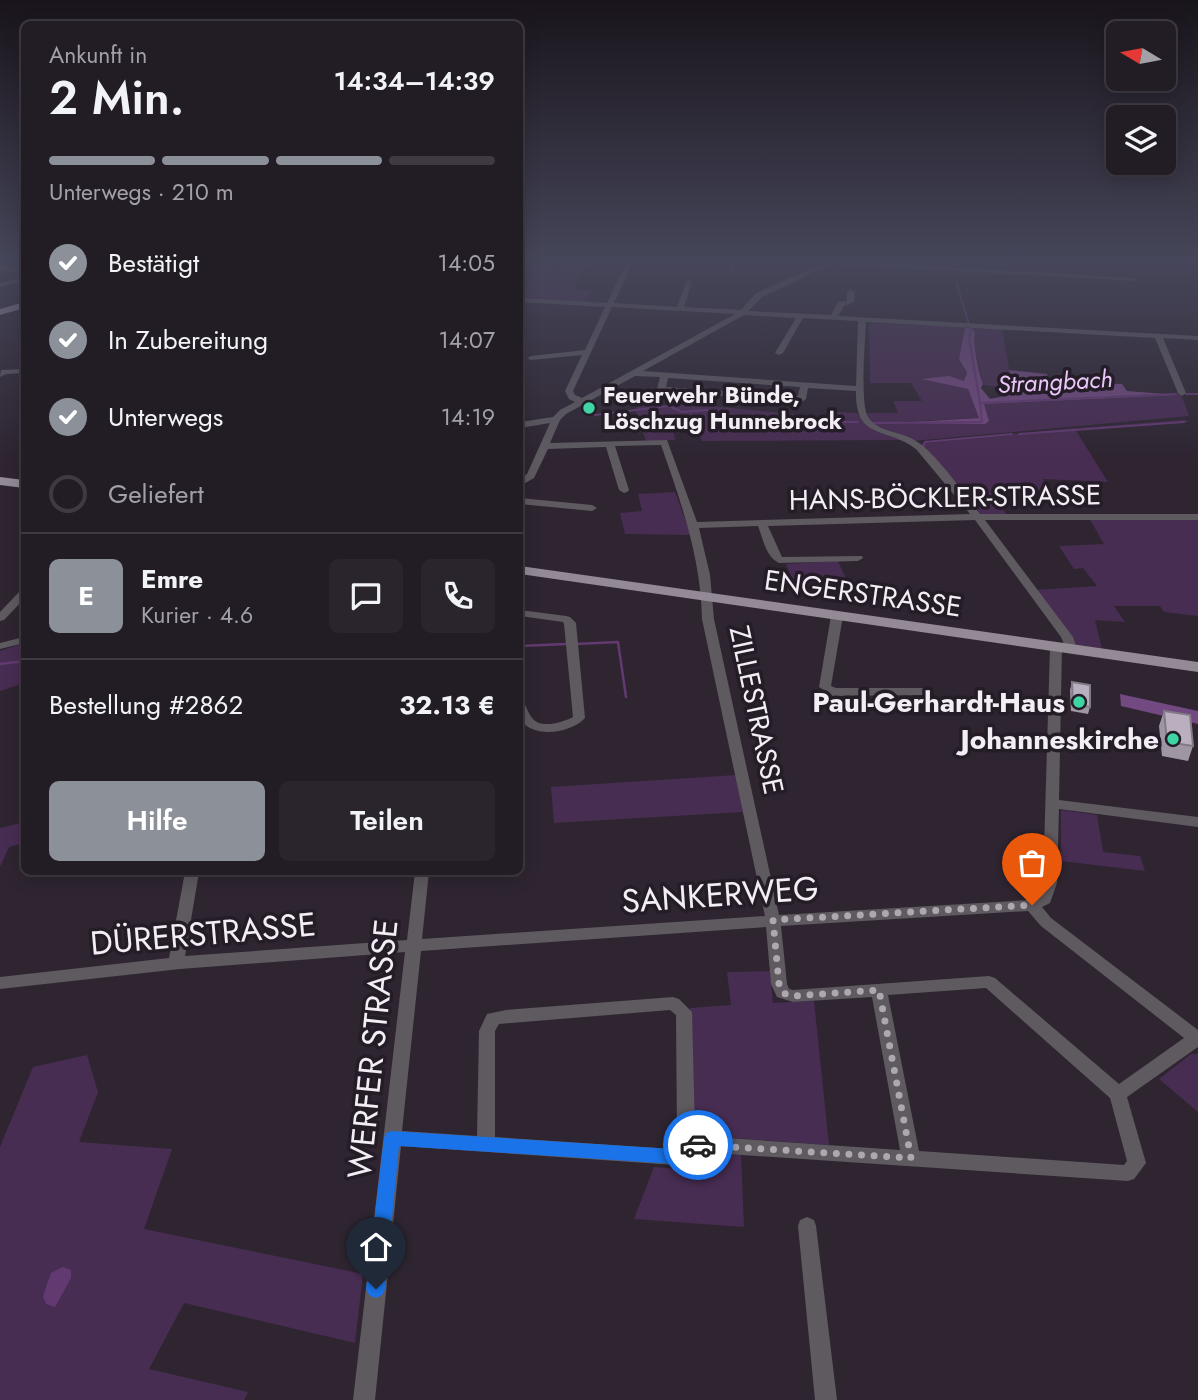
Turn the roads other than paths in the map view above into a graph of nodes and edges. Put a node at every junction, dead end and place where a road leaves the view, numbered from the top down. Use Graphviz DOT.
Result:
graph roads {
  1 [pos="600,327"];
  2 [pos="717,327"];
  3 [pos="794,327"];
  4 [pos="862,327"];
  5 [pos="998,327"];
  6 [pos="1158,336"];
  7 [pos="1198,338"];
  8 [pos="587,352"];
  9 [pos="779,353"];
  10 [pos="531,358"];
  11 [pos="21,371"];
  12 [pos="634,373"];
  13 [pos="2,374"];
  14 [pos="664,376"];
  15 [pos="804,384"];
  16 [pos="862,388"];
  17 [pos="1182,393"];
  18 [pos="581,401"];
  19 [pos="556,419"];
  20 [pos="523,424"];
  21 [pos="610,444"];
  22 [pos="544,446"];
  23 [pos="523,480"];
  24 [pos="0,481"];
  25 [pos="21,484"];
  26 [pos="625,490"];
  27 [pos="523,500"];
  28 [pos="592,508"];
  29 [pos="976,517"];
  30 [pos="1198,517"];
  31 [pos="762,523"];
  32 [pos="694,525"];
  33 [pos="858,558"];
  34 [pos="523,570"];
  35 [pos="21,596"];
  36 [pos="709,598"];
  37 [pos="523,614"];
  38 [pos="837,616"];
  39 [pos="0,618"];
  40 [pos="21,641"];
  41 [pos="0,646"];
  42 [pos="1063,648"];
  43 [pos="1198,667"];
  44 [pos="926,692"];
  45 [pos="523,712"];
  46 [pos="1052,804"];
  47 [pos="1198,822"];
  48 [pos="191,875"];
  49 [pos="422,875"];
  50 [pos="1032,905"];
  51 [pos="773,920"];
  52 [pos="412,946"];
  53 [pos="176,964"];
  54 [pos="0,983"];
  55 [pos="879,990"];
  56 [pos="1197,1039"];
  57 [pos="1118,1094"];
  58 [pos="392,1138"];
  59 [pos="486,1144"];
  60 [pos="694,1144"];
  61 [pos="911,1158"];
  62 [pos="807,1226"];
  63 [pos="363,1400"];
  64 [pos="826,1400"];
  1 -- 8 [label="street"];
  2 -- 12 [label="street"];
  3 -- 9 [label="street"];
  4 -- 16 [label="street"];
  5 -- 6 [label="street"];
  6 -- 7 [label="street"];
  6 -- 17 [label="street"];
  8 -- 10 [label="street"];
  8 -- 18 [label="street"];
  11 -- 13 [label="street"];
  12 -- 14 [label="street"];
  12 -- 18 [label="street"];
  14 -- 15 [label="street"];
  14 -- 15 [label="street"];
  15 -- 16 [label="street"];
  16 -- 29 [label="street"];
  18 -- 19 [label="street"];
  19 -- 20 [label="street"];
  19 -- 22 [label="street"];
  21 -- 22 [label="street"];
  21 -- 26 [label="street"];
  21 -- 32 [label="street, ZILLESTRASSE"];
  22 -- 23 [label="street"];
  24 -- 25 [label="main road"];
  27 -- 28 [label="street"];
  29 -- 30 [label="street, HANS-BÖCKLER-STRASSE"];
  29 -- 31 [label="street, HANS-BÖCKLER-STRASSE"];
  29 -- 42 [label="street"];
  31 -- 32 [label="street, HANS-BÖCKLER-STRASSE"];
  31 -- 33 [label="street"];
  32 -- 36 [label="street, ZILLESTRASSE"];
  34 -- 36 [label="main road, ENGERSTRASSE"];
  35 -- 39 [label="street"];
  36 -- 38 [label="main road, ENGERSTRASSE"];
  36 -- 51 [label="street, ZILLESTRASSE"];
  37 -- 45 [label="street"];
  38 -- 42 [label="main road, ENGERSTRASSE"];
  38 -- 44 [label="street"];
  40 -- 41 [label="street"];
  42 -- 43 [label="main road, ENGERSTRASSE"];
  42 -- 46 [label="street"];
  46 -- 47 [label="street"];
  46 -- 50 [label="street"];
  48 -- 53 [label="street"];
  49 -- 52 [label="street, WERFER STRASSE"];
  50 -- 51 [label="street, SANKERWEG"];
  50 -- 56 [label="street"];
  51 -- 52 [label="street, SANKERWEG"];
  51 -- 55 [label="street, ZILLESTRASSE"];
  52 -- 53 [label="street, DÜRERSTRASSE"];
  52 -- 58 [label="street, WERFER STRASSE"];
  53 -- 54 [label="street, DÜRERSTRASSE"];
  55 -- 57 [label="street"];
  55 -- 61 [label="street"];
  56 -- 57 [label="street"];
  57 -- 61 [label="street"];
  58 -- 59 [label="street"];
  58 -- 63 [label="street, WERFER STRASSE"];
  59 -- 60 [label="street"];
  59 -- 60 [label="street"];
  60 -- 61 [label="street"];
  62 -- 64 [label="street"];
}
